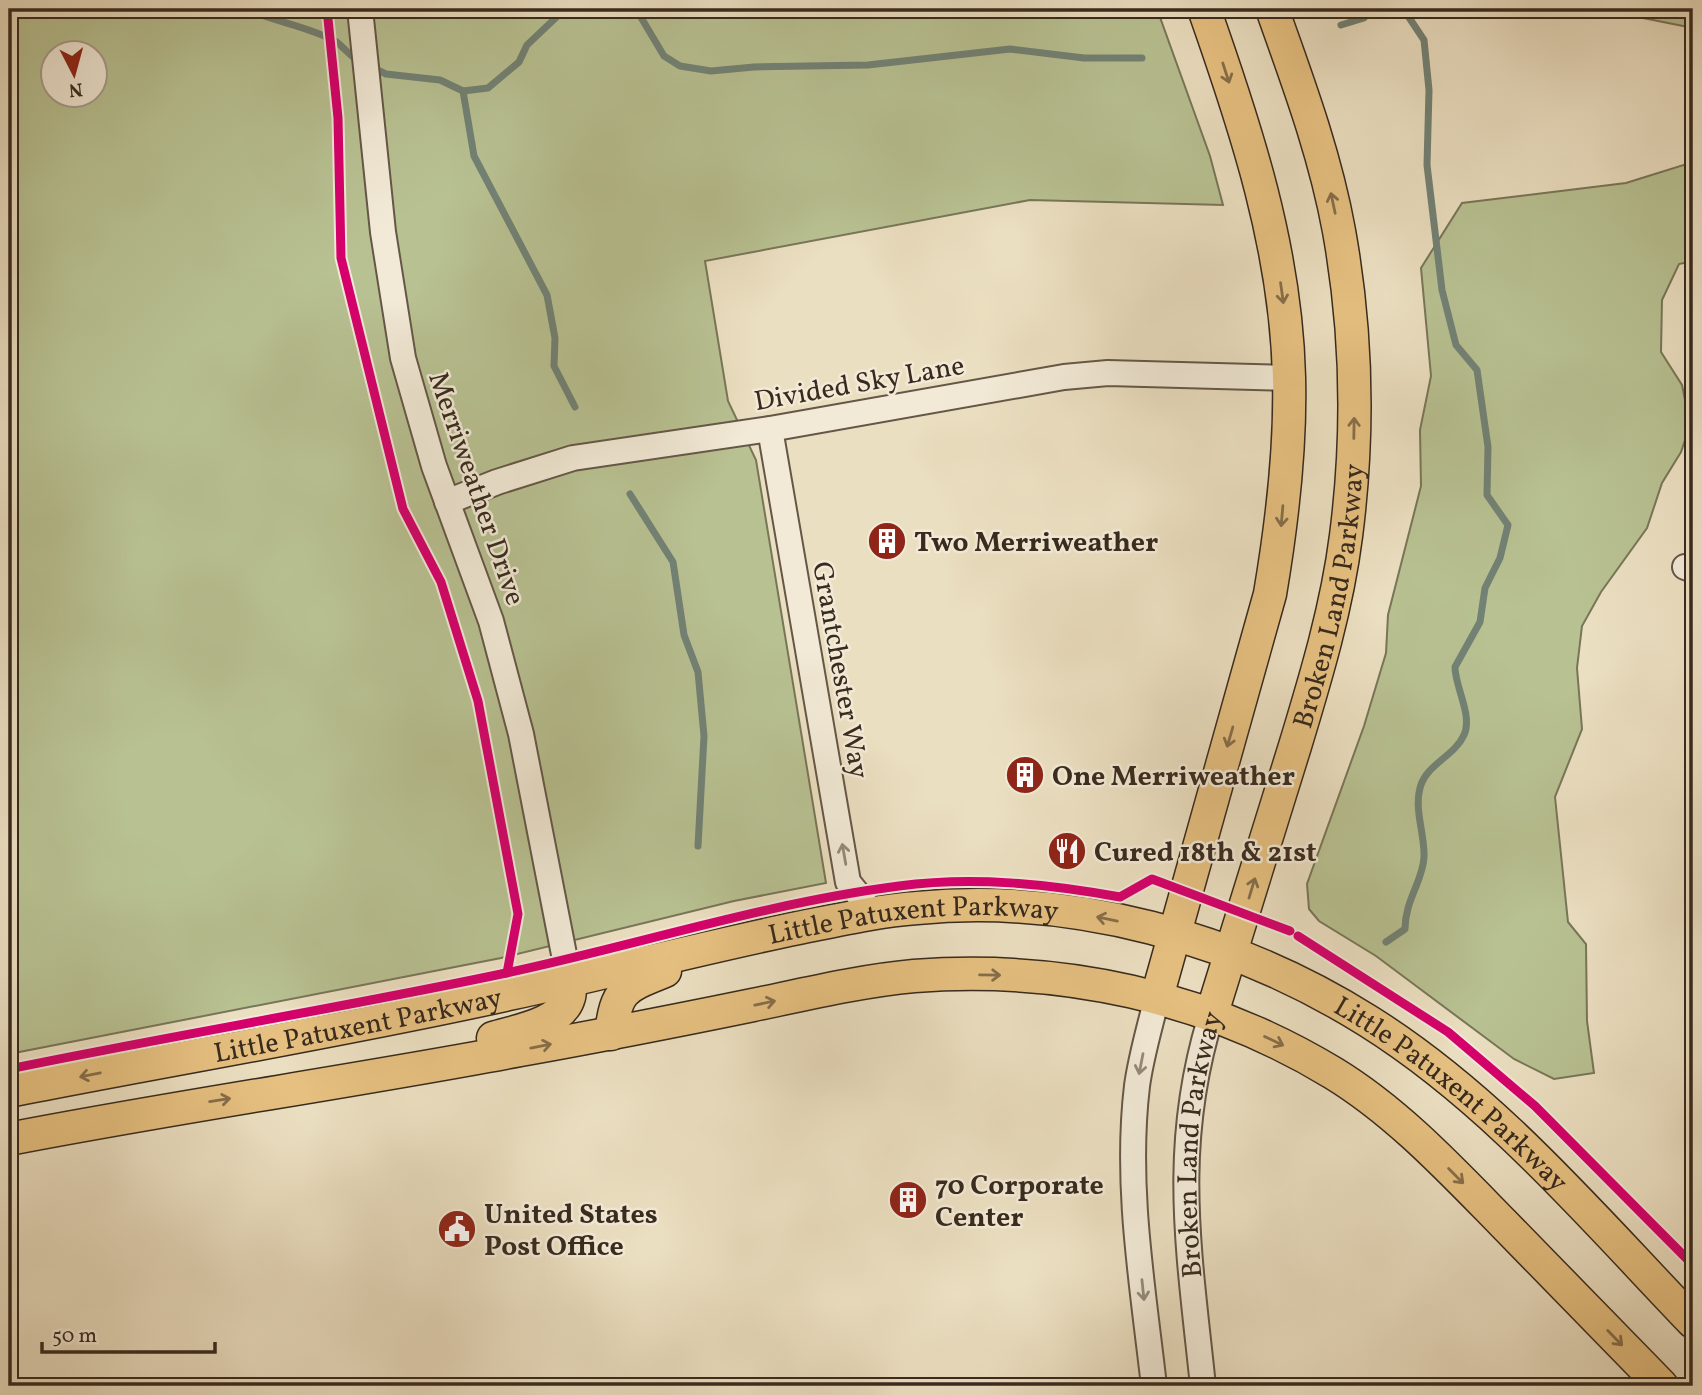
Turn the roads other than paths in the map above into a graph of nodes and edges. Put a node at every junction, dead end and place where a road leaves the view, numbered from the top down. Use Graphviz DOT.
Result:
graph roads {
  1 [pos="360,9"];
  2 [pos="1204,9"];
  3 [pos="1272,9"];
  4 [pos="1289,378"];
  5 [pos="770,429"];
  6 [pos="447,502"];
  7 [pos="873,913"];
  8 [pos="1174,934"];
  9 [pos="744,939"];
  10 [pos="1231,953"];
  11 [pos="569,980"];
  12 [pos="1157,998"];
  13 [pos="1212,1013"];
  14 [pos="404,1014"];
  15 [pos="611,1034"];
  16 [pos="140,1065"];
  17 [pos="409,1068"];
  18 [pos="9,1091"];
  19 [pos="153,1111"];
  20 [pos="110,1119"];
  21 [pos="9,1139"];
  22 [pos="1693,1322"];
  23 [pos="1154,1386"];
  24 [pos="1203,1386"];
  25 [pos="1662,1386"];
  1 -- 6 [label="street, Merriweather Drive"];
  2 -- 4 [label="main road, Broken Land Parkway, one-way"];
  10 -- 3 [label="main road, Broken Land Parkway, one-way"];
  4 -- 5 [label="street, Divided Sky Lane"];
  4 -- 8 [label="main road, Broken Land Parkway, one-way"];
  5 -- 6 [label="street, Divided Sky Lane"];
  7 -- 5 [label="street, Grantchester Way, one-way"];
  6 -- 11 [label="street, Merriweather Drive"];
  8 -- 7 [label="main road, Little Patuxent Parkway, one-way"];
  7 -- 9 [label="main road, Little Patuxent Parkway"];
  8 -- 10 [label="main road, Little Patuxent Parkway"];
  8 -- 12 [label="main road, Broken Land Parkway"];
  9 -- 11 [label="main road, Little Patuxent Parkway"];
  9 -- 15 [label="main road"];
  10 -- 13 [label="main road, Broken Land Parkway"];
  10 -- 22 [label="main road, Little Patuxent Parkway"];
  11 -- 14 [label="main road, Little Patuxent Parkway"];
  11 -- 17 [label="main road"];
  12 -- 13 [label="main road, Little Patuxent Parkway"];
  15 -- 12 [label="main road, Little Patuxent Parkway, one-way"];
  12 -- 23 [label="street, Broken Land Parkway, one-way"];
  13 -- 24 [label="street, Broken Land Parkway"];
  13 -- 25 [label="main road, Little Patuxent Parkway, one-way"];
  14 -- 16 [label="main road, Little Patuxent Parkway"];
  14 -- 19 [label="main road"];
  17 -- 15 [label="main road, Little Patuxent Parkway, one-way"];
  16 -- 18 [label="main road, Little Patuxent Parkway, one-way"];
  16 -- 20 [label="main road"];
  19 -- 17 [label="main road, Little Patuxent Parkway, one-way"];
  19 -- 20 [label="main road, Little Patuxent Parkway"];
  20 -- 21 [label="main road, Little Patuxent Parkway"];
}
